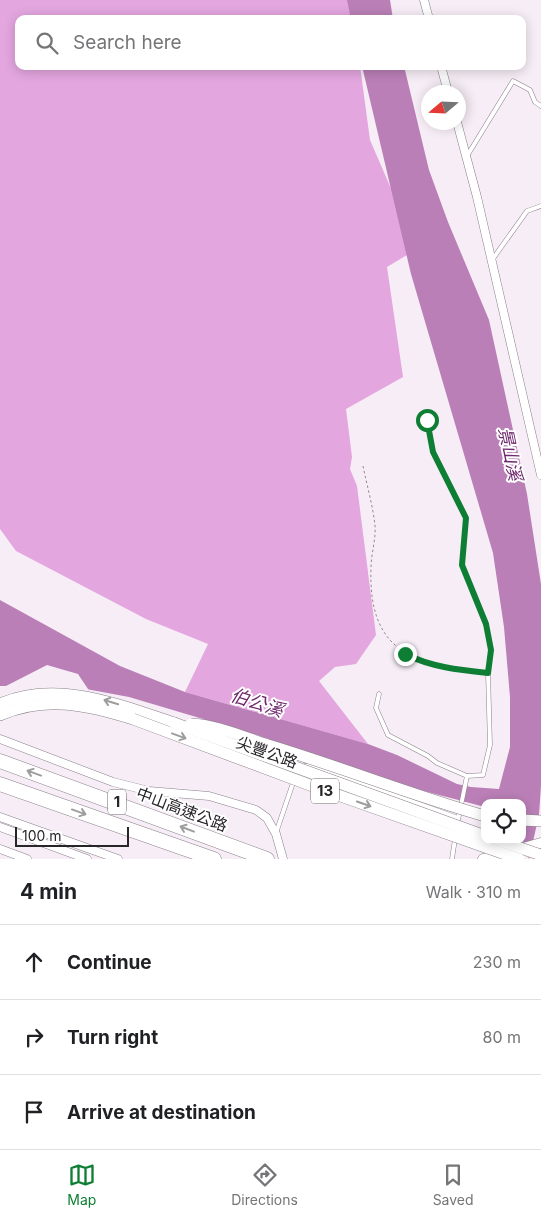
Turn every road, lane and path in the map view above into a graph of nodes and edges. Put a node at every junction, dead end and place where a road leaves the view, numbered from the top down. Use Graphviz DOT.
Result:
graph roads {
  1 [pos="424,0"];
  2 [pos="428,15"];
  3 [pos="442,70"];
  4 [pos="446,85"];
  5 [pos="541,106"];
  6 [pos="459,130"];
  7 [pos="466,157"];
  8 [pos="541,206"];
  9 [pos="491,262"];
  10 [pos="427,420"];
  11 [pos="363,466"];
  12 [pos="541,476"];
  13 [pos="488,673"];
  14 [pos="379,694"];
  15 [pos="0,704"];
  16 [pos="0,715"];
  17 [pos="174,723"];
  18 [pos="0,739"];
  19 [pos="0,761"];
  20 [pos="467,776"];
  21 [pos="0,784"];
  22 [pos="481,815"];
  23 [pos="0,817"];
  24 [pos="458,818"];
  25 [pos="526,820"];
  26 [pos="541,821"];
  27 [pos="0,827"];
  28 [pos="276,834"];
  29 [pos="481,835"];
  30 [pos="541,843"];
  31 [pos="510,844"];
  32 [pos="0,849"];
  33 [pos="541,854"];
  34 [pos="27,859"];
  35 [pos="87,859"];
  36 [pos="118,859"];
  37 [pos="214,859"];
  38 [pos="267,859"];
  39 [pos="283,859"];
  40 [pos="452,859"];
  41 [pos="483,859"];
  42 [pos="515,859"];
  43 [pos="519,859"];
  1 -- 2 [label="street"];
  3 -- 4 [label="street"];
  5 -- 7 [label="lane"];
  6 -- 7 [label="street"];
  7 -- 9 [label="street"];
  8 -- 9 [label="lane"];
  9 -- 12 [label="street"];
  10 -- 13 [label="path"];
  11 -- 13 [label="path"];
  13 -- 20 [label="lane"];
  14 -- 20 [label="lane"];
  17 -- 15 [label="main road, 尖豐公路 / 13, one-way"];
  16 -- 43 [label="main road, 尖豐公路 / 13, one-way, bridge"];
  17 -- 22 [label="main road, bridge"];
  17 -- 29 [label="main road, 尖豐公路 / 13, bridge"];
  18 -- 28 [label="street"];
  38 -- 19 [label="highway, 中山高速公路 / 1, one-way"];
  20 -- 24 [label="lane"];
  21 -- 37 [label="highway, 1, one-way"];
  23 -- 36 [label="street"];
  24 -- 28 [label="lane"];
  24 -- 40 [label="lane"];
  25 -- 26 [label="main road"];
  27 -- 35 [label="street"];
  28 -- 39 [label="street"];
  30 -- 41 [label="main road, bridge"];
  31 -- 33 [label="main road, bridge"];
  32 -- 34 [label="street"];
  33 -- 42 [label="main road, bridge"];
}
